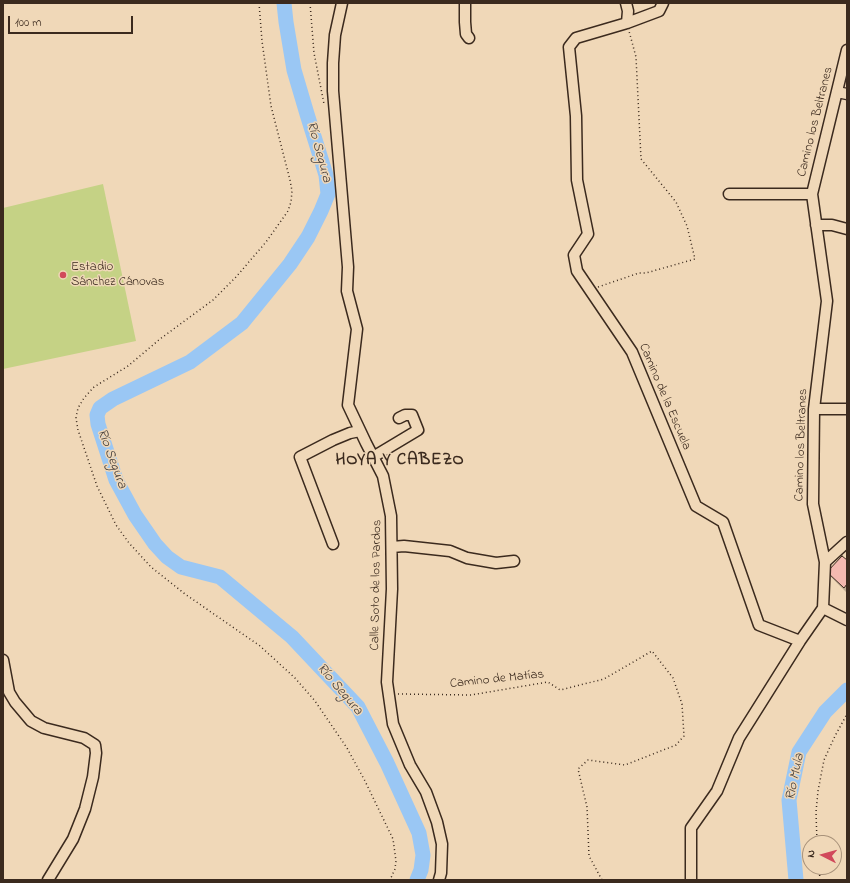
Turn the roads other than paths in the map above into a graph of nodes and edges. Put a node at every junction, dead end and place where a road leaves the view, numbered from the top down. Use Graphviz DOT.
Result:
graph roads {
  1 [pos="342,3"];
  2 [pos="465,3"];
  3 [pos="626,3"];
  4 [pos="663,3"];
  5 [pos="627,23"];
  6 [pos="468,38"];
  7 [pos="847,50"];
  8 [pos="837,92"];
  9 [pos="847,94"];
  10 [pos="730,194"];
  11 [pos="812,194"];
  12 [pos="816,225"];
  13 [pos="847,229"];
  14 [pos="847,408"];
  15 [pos="814,409"];
  16 [pos="399,418"];
  17 [pos="360,431"];
  18 [pos="373,457"];
  19 [pos="847,542"];
  20 [pos="333,544"];
  21 [pos="392,547"];
  22 [pos="514,561"];
  23 [pos="825,562"];
  24 [pos="823,608"];
  25 [pos="847,620"];
  26 [pos="800,641"];
  27 [pos="3,660"];
  28 [pos="48,880"];
  29 [pos="439,880"];
  30 [pos="691,880"];
  1 -- 17 [label="street, Calle Soto de los Pardos"];
  2 -- 6 [label="street"];
  3 -- 5 [label="street"];
  4 -- 5 [label="street, Camino de la Escuela"];
  5 -- 26 [label="street, Camino de la Escuela"];
  7 -- 8 [label="street, Camino los Beltranes"];
  8 -- 9 [label="street"];
  8 -- 11 [label="street, Camino los Beltranes"];
  10 -- 11 [label="street"];
  11 -- 12 [label="street, Camino los Beltranes"];
  12 -- 13 [label="street"];
  12 -- 15 [label="street, Camino los Beltranes"];
  14 -- 15 [label="street"];
  15 -- 23 [label="street, Camino los Beltranes"];
  16 -- 18 [label="street"];
  17 -- 18 [label="street, Calle Soto de los Pardos"];
  17 -- 20 [label="street"];
  18 -- 21 [label="street, Calle Soto de los Pardos"];
  19 -- 23 [label="street"];
  21 -- 22 [label="street"];
  21 -- 29 [label="street, Calle Soto de los Pardos"];
  23 -- 24 [label="street, Camino los Beltranes"];
  24 -- 25 [label="street"];
  24 -- 26 [label="street"];
  26 -- 30 [label="street"];
  27 -- 28 [label="street"];
}
